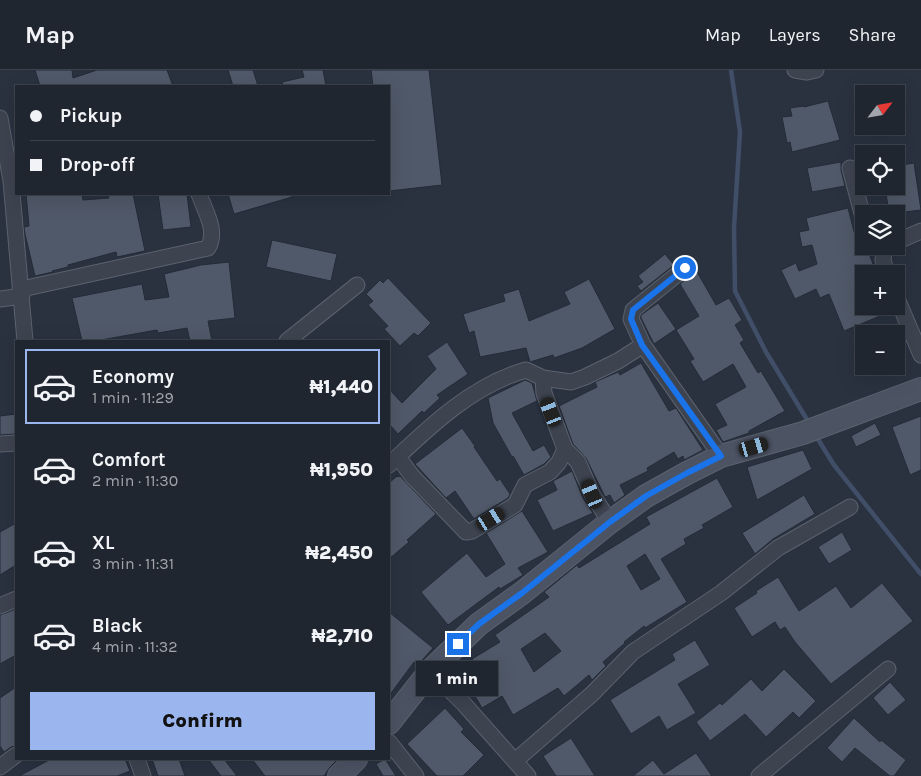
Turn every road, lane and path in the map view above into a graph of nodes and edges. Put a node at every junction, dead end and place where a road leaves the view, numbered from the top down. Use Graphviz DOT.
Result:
graph roads {
  1 [pos="795,70"];
  2 [pos="816,70"];
  3 [pos="0,118"];
  4 [pos="12,158"];
  5 [pos="850,168"];
  6 [pos="6,181"];
  7 [pos="199,195"];
  8 [pos="860,205"];
  9 [pos="921,232"];
  10 [pos="905,238"];
  11 [pos="685,268"];
  12 [pos="357,285"];
  13 [pos="22,292"];
  14 [pos="0,299"];
  15 [pos="904,315"];
  16 [pos="25,340"];
  17 [pos="288,340"];
  18 [pos="642,345"];
  19 [pos="921,354"];
  20 [pos="543,378"];
  21 [pos="921,389"];
  22 [pos="15,443"];
  23 [pos="0,444"];
  24 [pos="565,449"];
  25 [pos="721,456"];
  26 [pos="393,461"];
  27 [pos="850,508"];
  28 [pos="610,522"];
  29 [pos="15,599"];
  30 [pos="0,606"];
  31 [pos="888,669"];
  32 [pos="430,671"];
  33 [pos="390,722"];
  34 [pos="390,743"];
  35 [pos="15,756"];
  36 [pos="137,760"];
  37 [pos="355,760"];
  38 [pos="515,761"];
  39 [pos="0,767"];
  40 [pos="143,776"];
  41 [pos="339,776"];
  42 [pos="416,776"];
  43 [pos="528,776"];
  44 [pos="760,776"];
  1 -- 2 [label="street"];
  3 -- 4 [label="street"];
  4 -- 6 [label="street"];
  5 -- 8 [label="street"];
  6 -- 13 [label="street"];
  7 -- 13 [label="street"];
  9 -- 10 [label="street"];
  11 -- 18 [label="street"];
  12 -- 17 [label="street"];
  13 -- 14 [label="street"];
  13 -- 16 [label="street"];
  15 -- 19 [label="street"];
  18 -- 20 [label="street"];
  18 -- 25 [label="street"];
  20 -- 24 [label="street"];
  20 -- 26 [label="street"];
  21 -- 25 [label="street"];
  22 -- 23 [label="street"];
  24 -- 26 [label="street"];
  24 -- 28 [label="street"];
  25 -- 28 [label="street"];
  27 -- 38 [label="street"];
  28 -- 32 [label="street"];
  29 -- 30 [label="street"];
  31 -- 44 [label="street"];
  32 -- 33 [label="street"];
  32 -- 38 [label="street"];
  34 -- 42 [label="street"];
  35 -- 39 [label="street"];
  36 -- 40 [label="street"];
  37 -- 41 [label="street"];
  38 -- 43 [label="street"];
}
